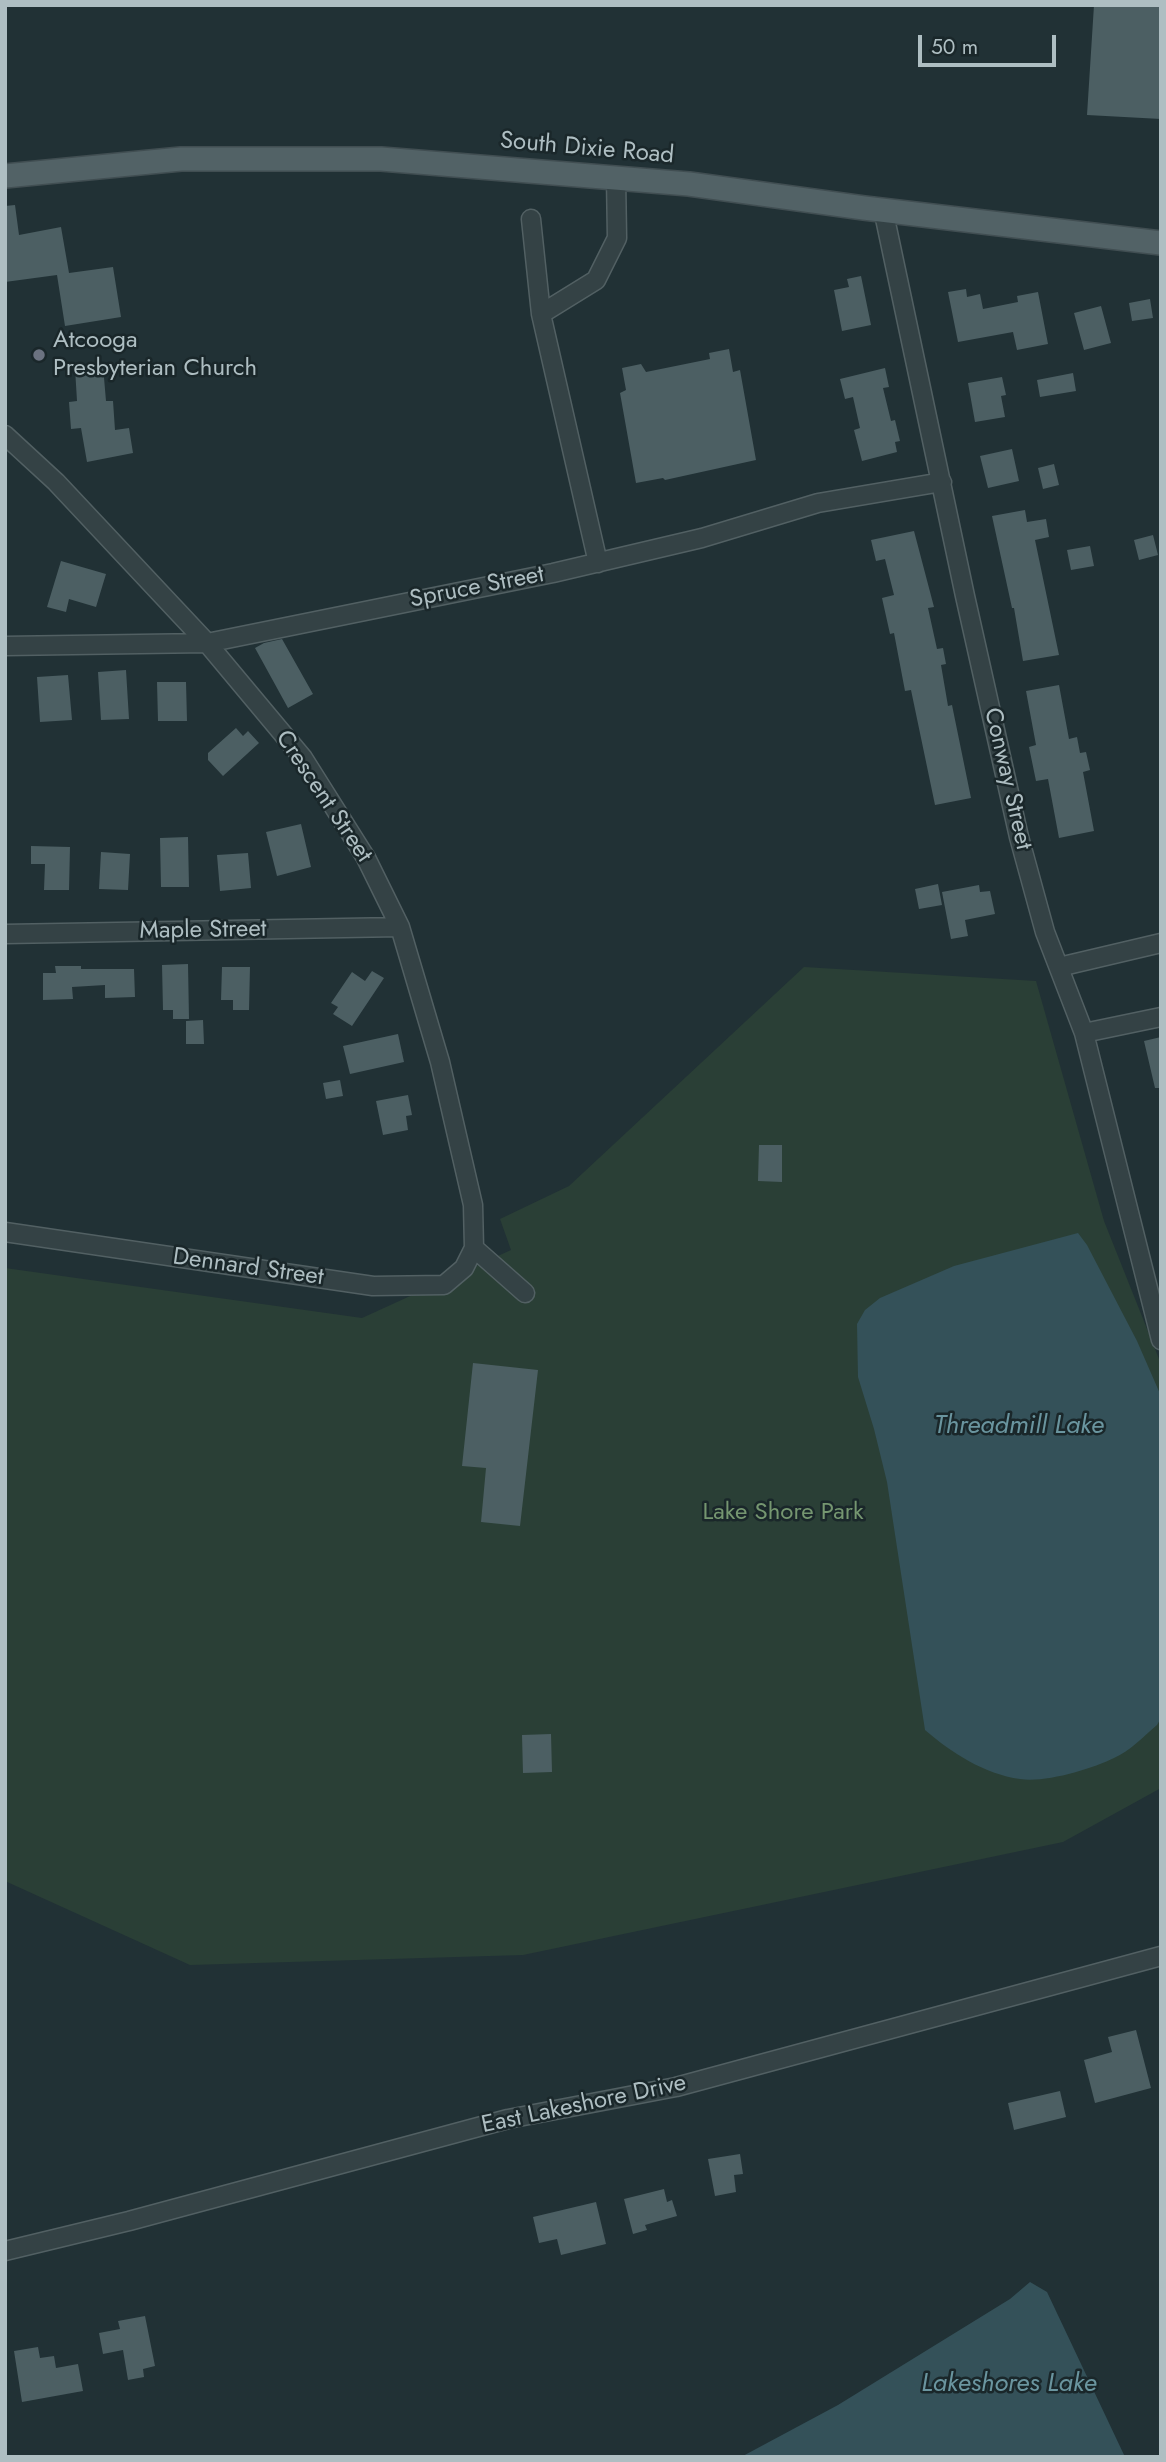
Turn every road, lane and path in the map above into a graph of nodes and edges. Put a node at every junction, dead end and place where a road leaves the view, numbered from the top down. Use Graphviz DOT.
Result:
graph roads {
  1 [pos="5,176"];
  2 [pos="616,177"];
  3 [pos="883,209"];
  4 [pos="531,219"];
  5 [pos="1161,243"];
  6 [pos="541,314"];
  7 [pos="5,435"];
  8 [pos="942,482"];
  9 [pos="598,563"];
  10 [pos="207,643"];
  11 [pos="5,646"];
  12 [pos="400,927"];
  13 [pos="5,934"];
  14 [pos="1161,943"];
  15 [pos="1059,967"];
  16 [pos="1161,1017"];
  17 [pos="1084,1033"];
  18 [pos="5,1232"];
  19 [pos="474,1248"];
  20 [pos="525,1293"];
  21 [pos="1161,1340"];
  22 [pos="1161,1956"];
  23 [pos="5,2251"];
  1 -- 2 [label="main road, South Dixie Road"];
  2 -- 3 [label="main road, South Dixie Road"];
  2 -- 6 [label="street"];
  3 -- 5 [label="main road, South Dixie Road"];
  3 -- 8 [label="street, Conway Street"];
  4 -- 6 [label="street"];
  6 -- 9 [label="street"];
  7 -- 10 [label="street, Crescent Street"];
  8 -- 9 [label="street, Spruce Street"];
  8 -- 15 [label="street, Conway Street"];
  9 -- 10 [label="street, Spruce Street"];
  10 -- 11 [label="street, Spruce Street"];
  10 -- 12 [label="street, Crescent Street"];
  12 -- 13 [label="street, Maple Street"];
  12 -- 19 [label="street, Crescent Street"];
  14 -- 15 [label="street"];
  15 -- 17 [label="street, Conway Street"];
  16 -- 17 [label="street"];
  17 -- 21 [label="street, Conway Street"];
  18 -- 19 [label="street, Dennard Street"];
  19 -- 20 [label="street"];
  22 -- 23 [label="street, East Lakeshore Drive"];
}
